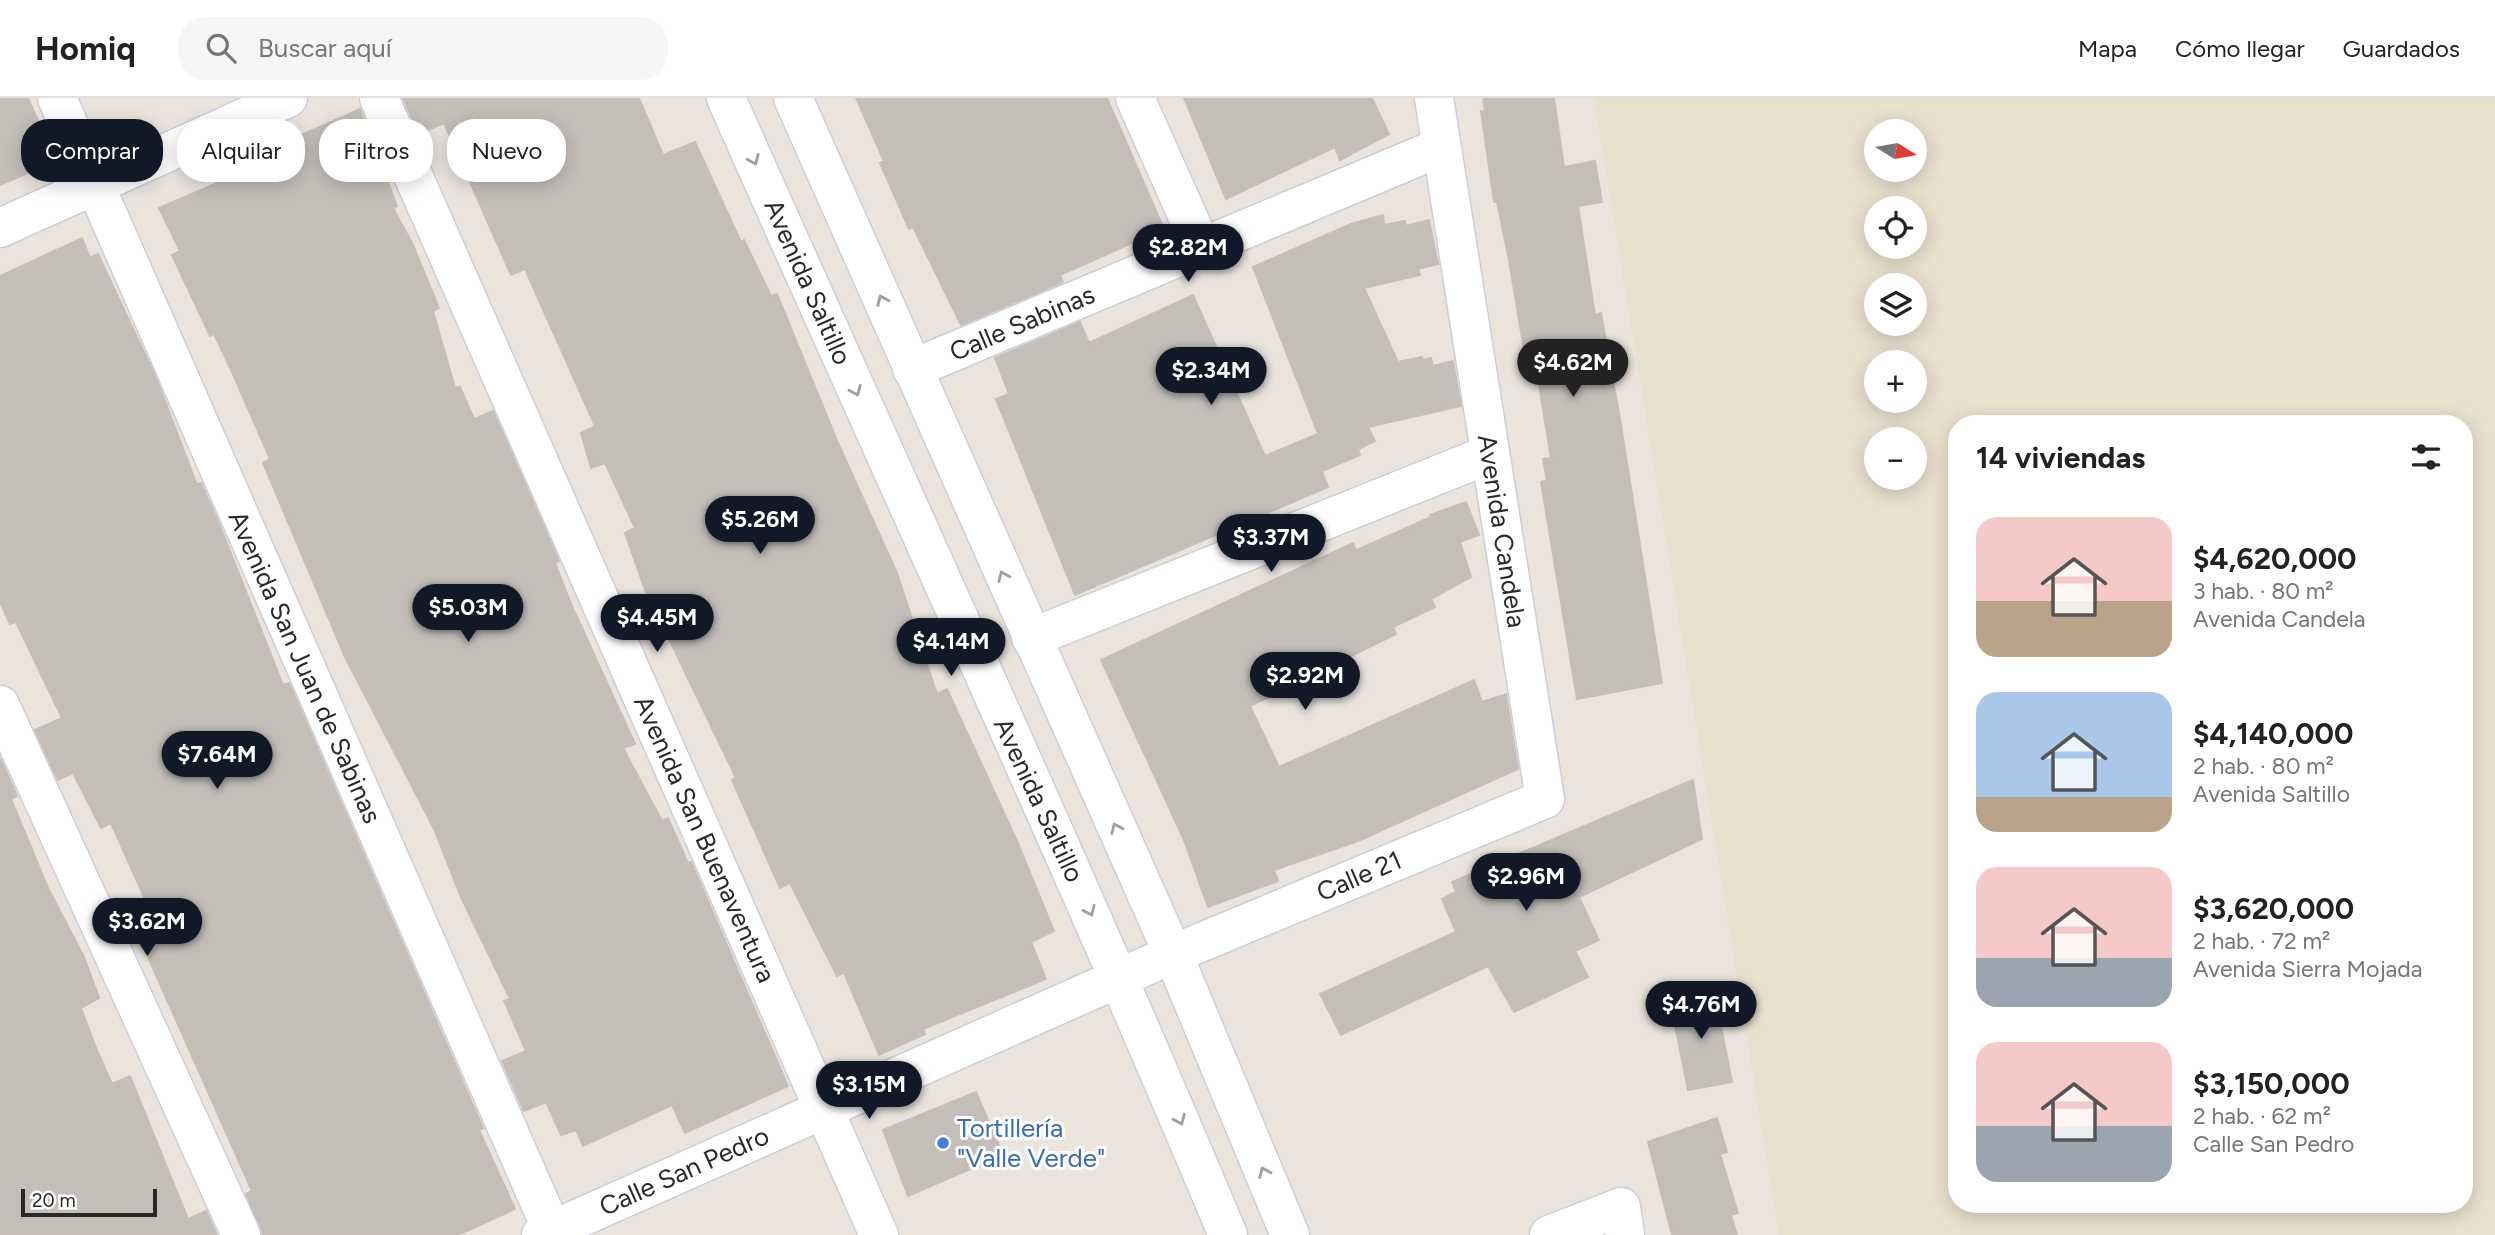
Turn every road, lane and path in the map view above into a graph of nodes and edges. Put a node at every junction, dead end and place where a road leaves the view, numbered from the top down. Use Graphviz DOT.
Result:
graph roads {
  1 [pos="57,98"];
  2 [pos="288,98"];
  3 [pos="379,98"];
  4 [pos="726,98"];
  5 [pos="793,98"];
  6 [pos="1135,98"];
  7 [pos="1433,98"];
  8 [pos="1441,147"];
  9 [pos="95,186"];
  10 [pos="0,228"];
  11 [pos="1201,246"];
  12 [pos="912,369"];
  13 [pos="1490,454"];
  14 [pos="1031,638"];
  15 [pos="0,705"];
  16 [pos="1545,799"];
  17 [pos="1173,954"];
  18 [pos="1120,977"];
  19 [pos="824,1109"];
  20 [pos="1623,1221"];
  21 [pos="549,1233"];
  22 [pos="241,1235"];
  23 [pos="879,1235"];
  24 [pos="1228,1235"];
  25 [pos="1290,1235"];
  26 [pos="1549,1235"];
  1 -- 9 [label="street, Avenida San Juan de Sabinas"];
  2 -- 9 [label="street"];
  3 -- 19 [label="street, Avenida San Buenaventura"];
  4 -- 18 [label="street, Avenida Saltillo, one-way"];
  12 -- 5 [label="street, one-way"];
  6 -- 11 [label="street"];
  7 -- 8 [label="street, Avenida Candela"];
  8 -- 11 [label="street, Calle Sabinas"];
  8 -- 13 [label="street, Avenida Candela"];
  9 -- 10 [label="street"];
  9 -- 21 [label="street, Avenida San Juan de Sabinas"];
  11 -- 12 [label="street, Calle Sabinas"];
  14 -- 12 [label="street, one-way"];
  13 -- 14 [label="street"];
  13 -- 16 [label="street, Avenida Candela"];
  17 -- 14 [label="street, one-way"];
  15 -- 22 [label="street"];
  16 -- 17 [label="street, Calle 21"];
  17 -- 18 [label="street, Calle San Pedro"];
  25 -- 17 [label="street, one-way"];
  18 -- 19 [label="street, Calle San Pedro"];
  18 -- 24 [label="street, Avenida Saltillo, one-way"];
  19 -- 21 [label="street, Calle San Pedro"];
  19 -- 23 [label="street, Avenida San Buenaventura"];
  20 -- 26 [label="street"];
}
